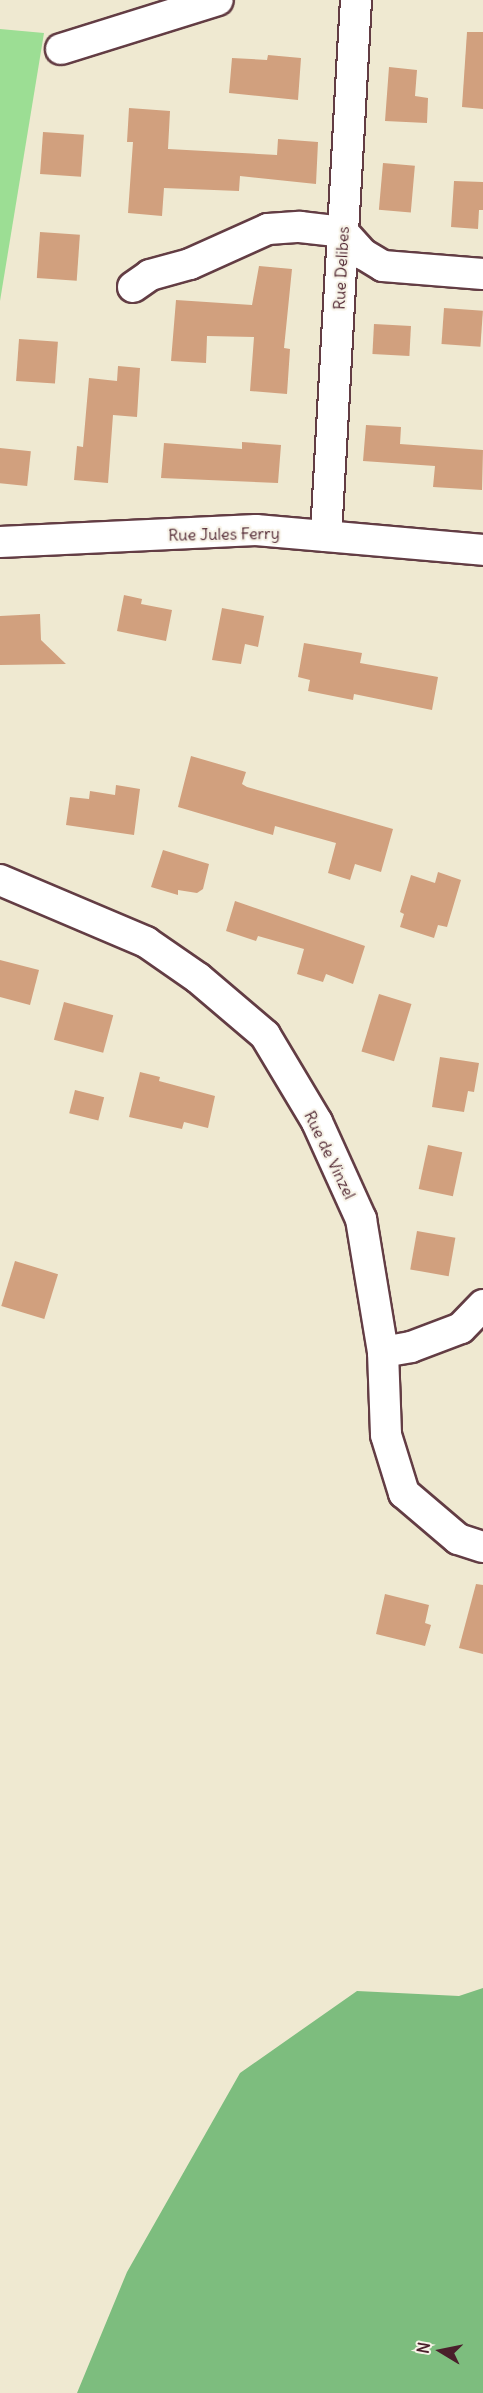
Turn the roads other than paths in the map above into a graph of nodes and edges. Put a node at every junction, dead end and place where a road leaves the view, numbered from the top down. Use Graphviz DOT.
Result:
graph roads {
  1 [pos="218,0"];
  2 [pos="356,0"];
  3 [pos="61,49"];
  4 [pos="343,231"];
  5 [pos="483,274"];
  6 [pos="133,287"];
  7 [pos="326,536"];
  8 [pos="0,542"];
  9 [pos="483,550"];
  10 [pos="0,880"];
  11 [pos="483,1305"];
  12 [pos="383,1352"];
  13 [pos="483,1547"];
  1 -- 3 [label="street"];
  2 -- 4 [label="street, Rue Delibes"];
  4 -- 5 [label="street"];
  4 -- 6 [label="street"];
  4 -- 7 [label="street, Rue Delibes"];
  7 -- 8 [label="street, Rue Jules Ferry"];
  7 -- 9 [label="street, Rue Jules Ferry"];
  10 -- 12 [label="street, Rue de Vinzel"];
  11 -- 12 [label="street"];
  12 -- 13 [label="street, Rue de Vinzel"];
}
